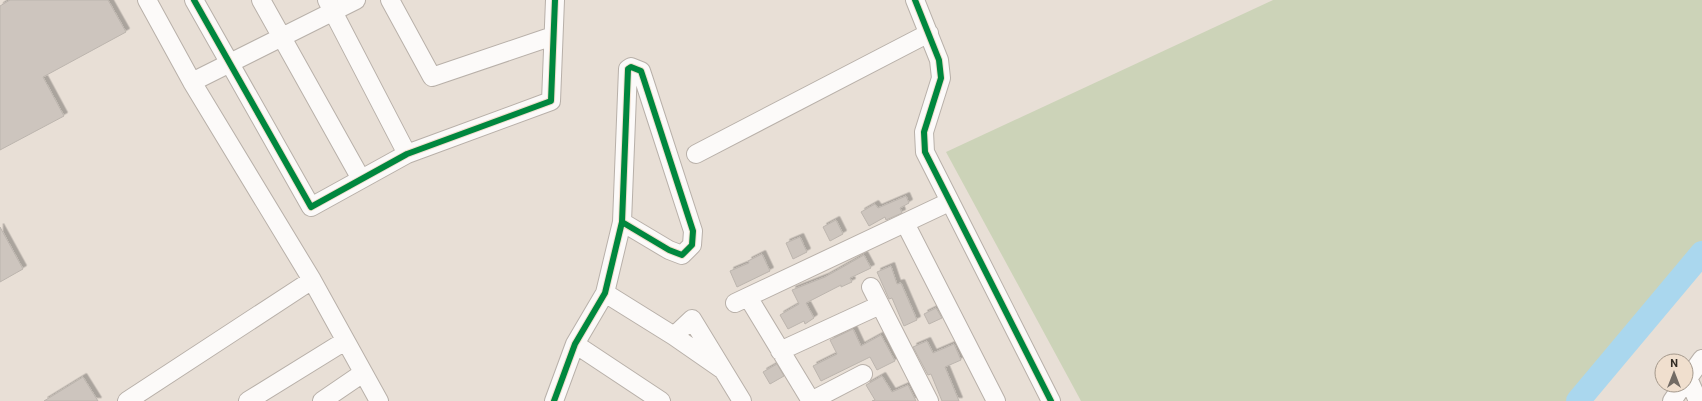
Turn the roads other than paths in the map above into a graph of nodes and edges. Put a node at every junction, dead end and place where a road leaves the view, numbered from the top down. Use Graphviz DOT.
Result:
graph roads {
  1 [pos="147,0"];
  2 [pos="194,0"];
  3 [pos="261,0"];
  4 [pos="356,0"];
  5 [pos="390,0"];
  6 [pos="555,0"];
  7 [pos="915,0"];
  8 [pos="330,6"];
  9 [pos="929,33"];
  10 [pos="554,36"];
  11 [pos="282,37"];
  12 [pos="230,63"];
  13 [pos="192,82"];
  14 [pos="407,154"];
  15 [pos="696,154"];
  16 [pos="361,179"];
  17 [pos="949,202"];
  18 [pos="622,222"];
  19 [pos="905,222"];
  20 [pos="312,280"];
  21 [pos="871,287"];
  22 [pos="605,292"];
  23 [pos="880,305"];
  24 [pos="674,336"];
  25 [pos="345,341"];
  26 [pos="575,344"];
  27 [pos="780,351"];
  28 [pos="1702,359"];
  29 [pos="723,370"];
  30 [pos="363,373"];
  31 [pos="863,374"];
  32 [pos="1694,381"];
  33 [pos="1683,393"];
  34 [pos="557,400"];
  35 [pos="741,400"];
  36 [pos="127,401"];
  37 [pos="248,401"];
  38 [pos="322,401"];
  39 [pos="379,401"];
  40 [pos="661,401"];
  41 [pos="811,401"];
  42 [pos="929,401"];
  43 [pos="996,401"];
  44 [pos="1051,401"];
  45 [pos="1672,401"];
  1 -- 13 [label="street"];
  2 -- 12 [label="street"];
  3 -- 11 [label="street"];
  4 -- 8 [label="street"];
  5 -- 10 [label="street"];
  6 -- 10 [label="street"];
  7 -- 9 [label="street"];
  8 -- 11 [label="street"];
  8 -- 14 [label="street"];
  9 -- 15 [label="street"];
  9 -- 17 [label="street"];
  10 -- 14 [label="street"];
  11 -- 12 [label="street"];
  11 -- 16 [label="street"];
  12 -- 13 [label="street"];
  12 -- 16 [label="street"];
  13 -- 20 [label="street"];
  14 -- 16 [label="street"];
  17 -- 19 [label="street"];
  17 -- 44 [label="street"];
  18 -- 18 [label="street"];
  18 -- 22 [label="street"];
  19 -- 27 [label="street"];
  19 -- 43 [label="street"];
  20 -- 25 [label="street"];
  20 -- 36 [label="street"];
  21 -- 23 [label="street"];
  22 -- 24 [label="street"];
  22 -- 26 [label="street"];
  23 -- 27 [label="street"];
  23 -- 42 [label="street"];
  24 -- 29 [label="street"];
  24 -- 29 [label="street"];
  25 -- 30 [label="street"];
  25 -- 37 [label="street"];
  26 -- 34 [label="street"];
  26 -- 40 [label="street"];
  27 -- 41 [label="street"];
  28 -- 32 [label="street"];
  29 -- 35 [label="street"];
  30 -- 38 [label="street"];
  30 -- 39 [label="street"];
  31 -- 41 [label="street"];
  33 -- 45 [label="street"];
}
